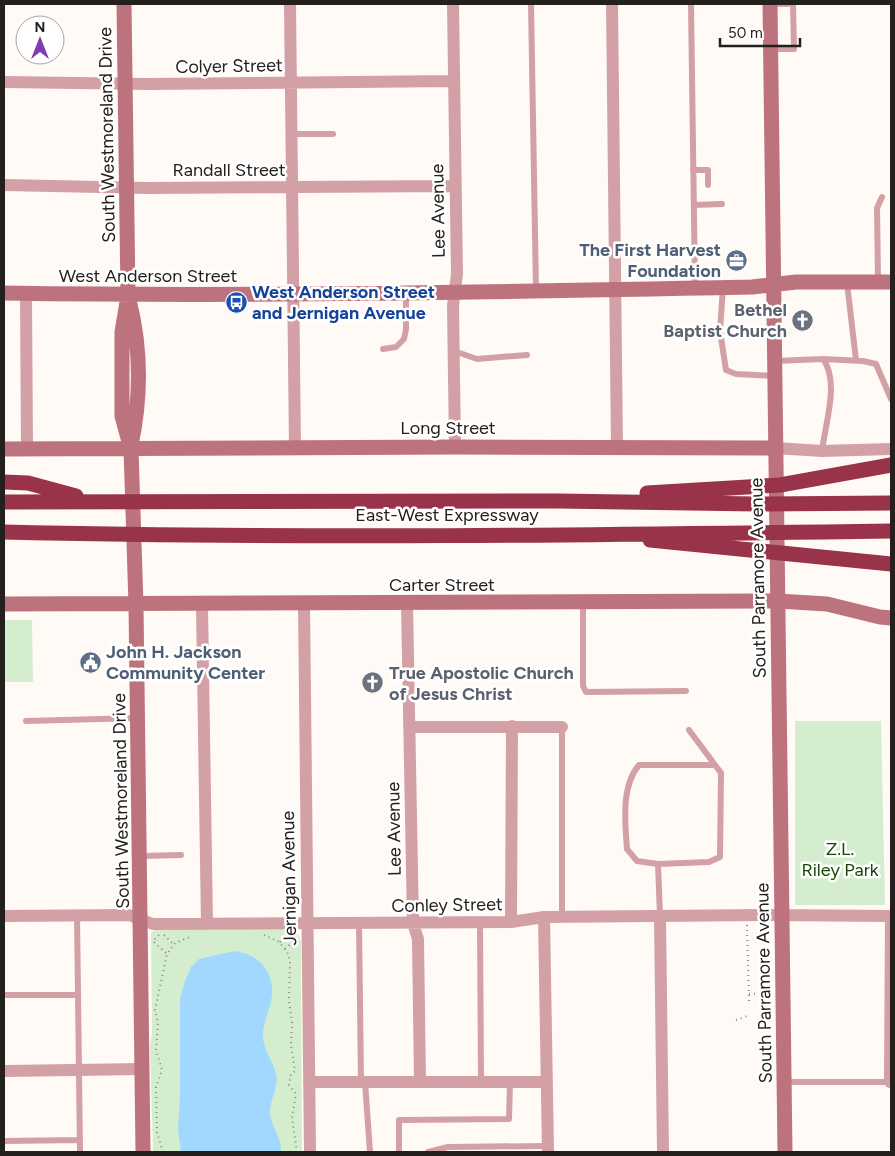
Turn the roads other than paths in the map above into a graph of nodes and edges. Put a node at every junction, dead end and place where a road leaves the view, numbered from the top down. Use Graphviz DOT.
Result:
graph roads {
  1 [pos="124,4"];
  2 [pos="290,4"];
  3 [pos="453,4"];
  4 [pos="531,4"];
  5 [pos="612,4"];
  6 [pos="691,4"];
  7 [pos="770,4"];
  8 [pos="788,4"];
  9 [pos="793,4"];
  10 [pos="771,49"];
  11 [pos="454,81"];
  12 [pos="4,82"];
  13 [pos="125,83"];
  14 [pos="290,83"];
  15 [pos="291,134"];
  16 [pos="333,134"];
  17 [pos="693,170"];
  18 [pos="4,185"];
  19 [pos="455,186"];
  20 [pos="708,186"];
  21 [pos="127,187"];
  22 [pos="292,188"];
  23 [pos="882,196"];
  24 [pos="722,204"];
  25 [pos="694,205"];
  26 [pos="847,282"];
  27 [pos="885,282"];
  28 [pos="774,284"];
  29 [pos="614,288"];
  30 [pos="695,288"];
  31 [pos="723,288"];
  32 [pos="536,290"];
  33 [pos="4,293"];
  34 [pos="455,293"];
  35 [pos="26,294"];
  36 [pos="406,294"];
  37 [pos="293,295"];
  38 [pos="128,296"];
  39 [pos="383,348"];
  40 [pos="454,351"];
  41 [pos="527,355"];
  42 [pos="823,359"];
  43 [pos="856,360"];
  44 [pos="775,361"];
  45 [pos="775,376"];
  46 [pos="891,399"];
  47 [pos="455,447"];
  48 [pos="617,447"];
  49 [pos="775,448"];
  50 [pos="4,449"];
  51 [pos="27,449"];
  52 [pos="130,449"];
  53 [pos="295,449"];
  54 [pos="891,450"];
  55 [pos="822,451"];
  56 [pos="891,465"];
  57 [pos="4,482"];
  58 [pos="558,501"];
  59 [pos="4,502"];
  60 [pos="102,502"];
  61 [pos="891,503"];
  62 [pos="891,531"];
  63 [pos="4,532"];
  64 [pos="594,533"];
  65 [pos="891,564"];
  66 [pos="778,601"];
  67 [pos="583,603"];
  68 [pos="4,604"];
  69 [pos="304,604"];
  70 [pos="407,604"];
  71 [pos="136,605"];
  72 [pos="202,605"];
  73 [pos="887,619"];
  74 [pos="686,691"];
  75 [pos="138,718"];
  76 [pos="26,721"];
  77 [pos="512,726"];
  78 [pos="562,726"];
  79 [pos="409,727"];
  80 [pos="689,730"];
  81 [pos="715,764"];
  82 [pos="140,856"];
  83 [pos="181,856"];
  84 [pos="658,864"];
  85 [pos="77,915"];
  86 [pos="781,915"];
  87 [pos="4,916"];
  88 [pos="660,916"];
  89 [pos="891,916"];
  90 [pos="544,917"];
  91 [pos="562,917"];
  92 [pos="141,920"];
  93 [pos="480,922"];
  94 [pos="511,922"];
  95 [pos="359,923"];
  96 [pos="413,923"];
  97 [pos="208,924"];
  98 [pos="307,924"];
  99 [pos="4,995"];
  100 [pos="78,995"];
  101 [pos="143,1069"];
  102 [pos="79,1070"];
  103 [pos="4,1071"];
  104 [pos="309,1082"];
  105 [pos="363,1082"];
  106 [pos="420,1082"];
  107 [pos="481,1082"];
  108 [pos="510,1082"];
  109 [pos="546,1082"];
  110 [pos="785,1082"];
  111 [pos="890,1082"];
  112 [pos="80,1140"];
  113 [pos="4,1141"];
  114 [pos="548,1149"];
  115 [pos="80,1152"];
  116 [pos="143,1152"];
  117 [pos="310,1152"];
  118 [pos="370,1152"];
  119 [pos="399,1152"];
  120 [pos="428,1152"];
  121 [pos="664,1152"];
  122 [pos="785,1152"];
  1 -- 13 [label="street, South Westmoreland Drive"];
  2 -- 14 [label="street"];
  3 -- 11 [label="street, Lee Avenue"];
  4 -- 32 [label="lane"];
  5 -- 29 [label="street"];
  6 -- 17 [label="lane"];
  7 -- 8 [label="lane"];
  7 -- 10 [label="street, South Parramore Avenue"];
  9 -- 10 [label="lane"];
  10 -- 28 [label="street, South Parramore Avenue"];
  11 -- 14 [label="street, Colyer Street"];
  11 -- 19 [label="street, Lee Avenue"];
  12 -- 13 [label="street, Colyer Street"];
  13 -- 14 [label="street, Colyer Street"];
  13 -- 21 [label="street, South Westmoreland Drive"];
  14 -- 15 [label="street"];
  15 -- 16 [label="lane"];
  15 -- 22 [label="street"];
  17 -- 20 [label="lane"];
  17 -- 25 [label="lane"];
  18 -- 21 [label="street, Randall Street"];
  19 -- 22 [label="street, Randall Street"];
  19 -- 34 [label="street, Lee Avenue"];
  21 -- 22 [label="street, Randall Street"];
  21 -- 38 [label="street, South Westmoreland Drive"];
  22 -- 37 [label="street"];
  23 -- 27 [label="lane"];
  24 -- 25 [label="lane"];
  25 -- 30 [label="lane"];
  26 -- 27 [label="street, West Anderson Street"];
  26 -- 28 [label="street, West Anderson Street"];
  26 -- 43 [label="lane"];
  28 -- 31 [label="street, West Anderson Street"];
  28 -- 44 [label="street, South Parramore Avenue"];
  29 -- 30 [label="street, West Anderson Street"];
  29 -- 32 [label="street, West Anderson Street"];
  29 -- 48 [label="street"];
  30 -- 31 [label="street, West Anderson Street"];
  31 -- 45 [label="lane"];
  32 -- 34 [label="street, West Anderson Street"];
  33 -- 35 [label="street, West Anderson Street"];
  34 -- 36 [label="street, West Anderson Street"];
  34 -- 40 [label="street, Lee Avenue"];
  35 -- 38 [label="street, West Anderson Street"];
  35 -- 51 [label="street"];
  36 -- 37 [label="street, West Anderson Street"];
  36 -- 39 [label="lane"];
  37 -- 38 [label="street, West Anderson Street"];
  37 -- 53 [label="street"];
  38 -- 52 [label="street, South Westmoreland Drive"];
  40 -- 41 [label="lane"];
  40 -- 47 [label="street, Lee Avenue"];
  42 -- 43 [label="lane"];
  42 -- 44 [label="lane"];
  42 -- 55 [label="lane"];
  43 -- 46 [label="lane"];
  44 -- 45 [label="street, South Parramore Avenue"];
  45 -- 49 [label="street, South Parramore Avenue"];
  47 -- 48 [label="street, Long Street"];
  47 -- 53 [label="street, Long Street"];
  48 -- 49 [label="street, Long Street"];
  49 -- 55 [label="street, Long Street"];
  49 -- 66 [label="street, South Parramore Avenue"];
  50 -- 51 [label="street, Long Street"];
  51 -- 52 [label="street, Long Street"];
  52 -- 53 [label="street, Long Street"];
  52 -- 71 [label="street, South Westmoreland Drive"];
  54 -- 55 [label="street, Long Street"];
  56 -- 58 [label="highway"];
  57 -- 60 [label="highway"];
  58 -- 60 [label="highway, East-West Expressway"];
  58 -- 61 [label="highway, East-West Expressway"];
  59 -- 60 [label="highway, East-West Expressway"];
  62 -- 64 [label="highway, East-West Expressway"];
  63 -- 64 [label="highway, East-West Expressway"];
  64 -- 65 [label="highway"];
  66 -- 67 [label="street, Carter Street"];
  66 -- 73 [label="street, Carter Street"];
  66 -- 86 [label="street, South Parramore Avenue"];
  67 -- 70 [label="street, Carter Street"];
  67 -- 74 [label="lane"];
  68 -- 71 [label="street, Carter Street"];
  69 -- 70 [label="street, Carter Street"];
  69 -- 72 [label="street, Carter Street"];
  69 -- 98 [label="street, Jernigan Avenue"];
  70 -- 79 [label="street, Lee Avenue"];
  71 -- 72 [label="street, Carter Street"];
  71 -- 75 [label="street, South Westmoreland Drive"];
  72 -- 97 [label="street"];
  75 -- 76 [label="lane"];
  75 -- 82 [label="street, South Westmoreland Drive"];
  77 -- 78 [label="street"];
  77 -- 79 [label="street"];
  77 -- 94 [label="street"];
  78 -- 91 [label="lane"];
  79 -- 96 [label="street, Lee Avenue"];
  80 -- 81 [label="lane"];
  81 -- 84 [label="lane"];
  81 -- 84 [label="lane"];
  82 -- 83 [label="lane"];
  82 -- 92 [label="street, South Westmoreland Drive"];
  84 -- 88 [label="lane"];
  85 -- 87 [label="street, Conley Street"];
  85 -- 92 [label="street, Conley Street"];
  85 -- 100 [label="lane"];
  86 -- 88 [label="street, Conley Street"];
  86 -- 89 [label="street, Conley Street"];
  86 -- 110 [label="street, South Parramore Avenue"];
  88 -- 91 [label="street, Conley Street"];
  88 -- 121 [label="street"];
  89 -- 111 [label="street"];
  90 -- 91 [label="street, Conley Street"];
  90 -- 94 [label="street, Conley Street"];
  90 -- 109 [label="street"];
  92 -- 97 [label="street, Conley Street"];
  92 -- 101 [label="street, South Westmoreland Drive"];
  93 -- 94 [label="street, Conley Street"];
  93 -- 96 [label="street, Conley Street"];
  93 -- 107 [label="lane"];
  95 -- 96 [label="street, Conley Street"];
  95 -- 98 [label="street, Conley Street"];
  95 -- 105 [label="lane"];
  96 -- 106 [label="street, Lee Avenue"];
  97 -- 98 [label="street, Conley Street"];
  98 -- 104 [label="street, Jernigan Avenue"];
  99 -- 100 [label="lane"];
  100 -- 102 [label="lane"];
  101 -- 102 [label="street"];
  101 -- 116 [label="street, South Westmoreland Drive"];
  102 -- 103 [label="street"];
  102 -- 112 [label="lane"];
  104 -- 105 [label="street"];
  104 -- 117 [label="street, Jernigan Avenue"];
  105 -- 106 [label="street"];
  105 -- 118 [label="lane"];
  106 -- 107 [label="street"];
  107 -- 108 [label="street"];
  108 -- 109 [label="street"];
  108 -- 119 [label="lane"];
  109 -- 114 [label="street"];
  110 -- 111 [label="lane"];
  110 -- 122 [label="street, South Parramore Avenue"];
  112 -- 113 [label="lane"];
  112 -- 115 [label="lane"];
  114 -- 120 [label="lane"];
}
